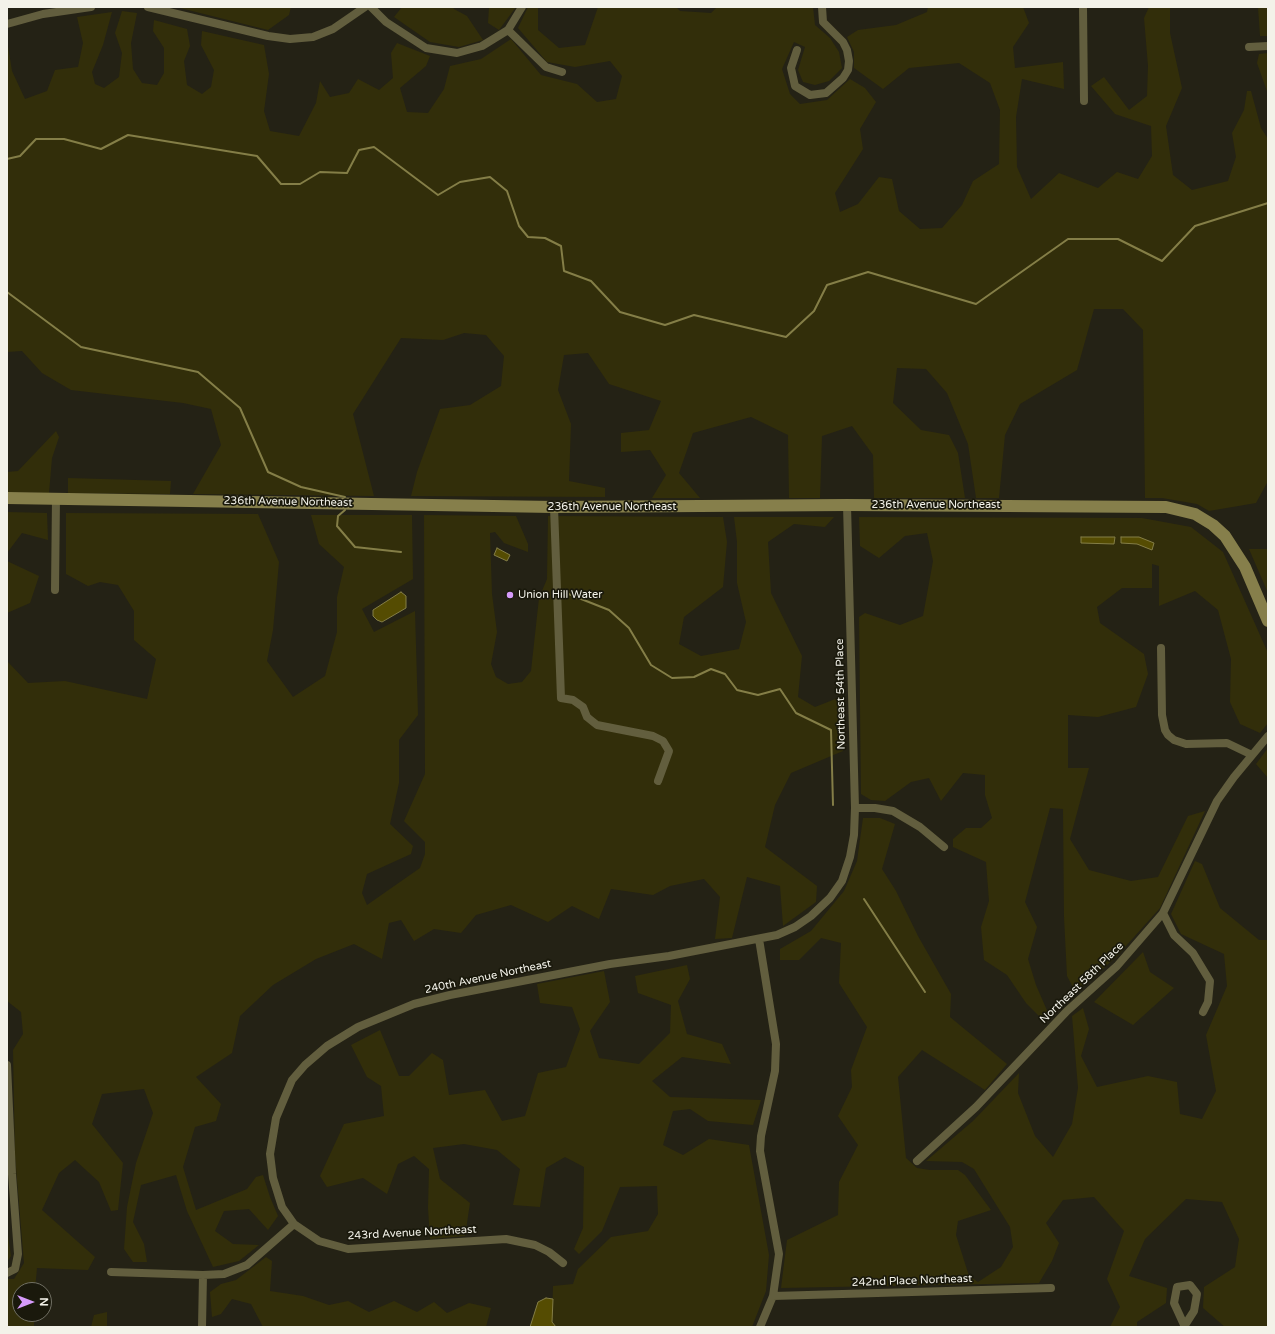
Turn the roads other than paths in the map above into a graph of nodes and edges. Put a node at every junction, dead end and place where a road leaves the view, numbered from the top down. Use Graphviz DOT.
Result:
graph roads {
  1 [pos="91,7"];
  2 [pos="148,7"];
  3 [pos="365,7"];
  4 [pos="370,7"];
  5 [pos="522,7"];
  6 [pos="822,7"];
  7 [pos="1083,7"];
  8 [pos="7,24"];
  9 [pos="508,30"];
  10 [pos="1268,46"];
  11 [pos="1249,47"];
  12 [pos="797,50"];
  13 [pos="562,72"];
  14 [pos="1084,101"];
  15 [pos="56,497"];
  16 [pos="7,498"];
  17 [pos="848,505"];
  18 [pos="554,507"];
  19 [pos="55,590"];
  20 [pos="1268,622"];
  21 [pos="1161,648"];
  22 [pos="1268,736"];
  23 [pos="1252,755"];
  24 [pos="658,781"];
  25 [pos="855,808"];
  26 [pos="944,847"];
  27 [pos="842,881"];
  28 [pos="1163,913"];
  29 [pos="759,939"];
  30 [pos="1203,1012"];
  31 [pos="7,1065"];
  32 [pos="917,1161"];
  33 [pos="294,1224"];
  34 [pos="563,1264"];
  35 [pos="112,1272"];
  36 [pos="7,1273"];
  37 [pos="203,1275"];
  38 [pos="1051,1288"];
  39 [pos="773,1296"];
  40 [pos="202,1327"];
  41 [pos="760,1327"];
  1 -- 8 [label="street"];
  2 -- 3 [label="street"];
  4 -- 9 [label="street"];
  5 -- 9 [label="street"];
  6 -- 12 [label="street"];
  7 -- 14 [label="street"];
  9 -- 13 [label="street"];
  10 -- 11 [label="street"];
  15 -- 16 [label="street, 236th Avenue Northeast"];
  15 -- 18 [label="street, 236th Avenue Northeast"];
  15 -- 19 [label="street"];
  17 -- 18 [label="street, 236th Avenue Northeast"];
  17 -- 20 [label="street, 236th Avenue Northeast"];
  17 -- 25 [label="street, Northeast 54th Place"];
  18 -- 24 [label="street"];
  21 -- 23 [label="street"];
  22 -- 23 [label="street, Northeast 58th Place"];
  23 -- 28 [label="street, Northeast 58th Place"];
  25 -- 26 [label="street"];
  25 -- 27 [label="street, Northeast 54th Place"];
  27 -- 29 [label="street, 240th Avenue Northeast"];
  28 -- 30 [label="street"];
  28 -- 32 [label="street, Northeast 58th Place"];
  29 -- 33 [label="street, 240th Avenue Northeast"];
  29 -- 39 [label="street"];
  31 -- 36 [label="street"];
  33 -- 34 [label="street, 243rd Avenue Northeast"];
  33 -- 37 [label="street"];
  35 -- 37 [label="street"];
  37 -- 40 [label="street"];
  38 -- 39 [label="street, 242nd Place Northeast"];
  39 -- 41 [label="street"];
}
